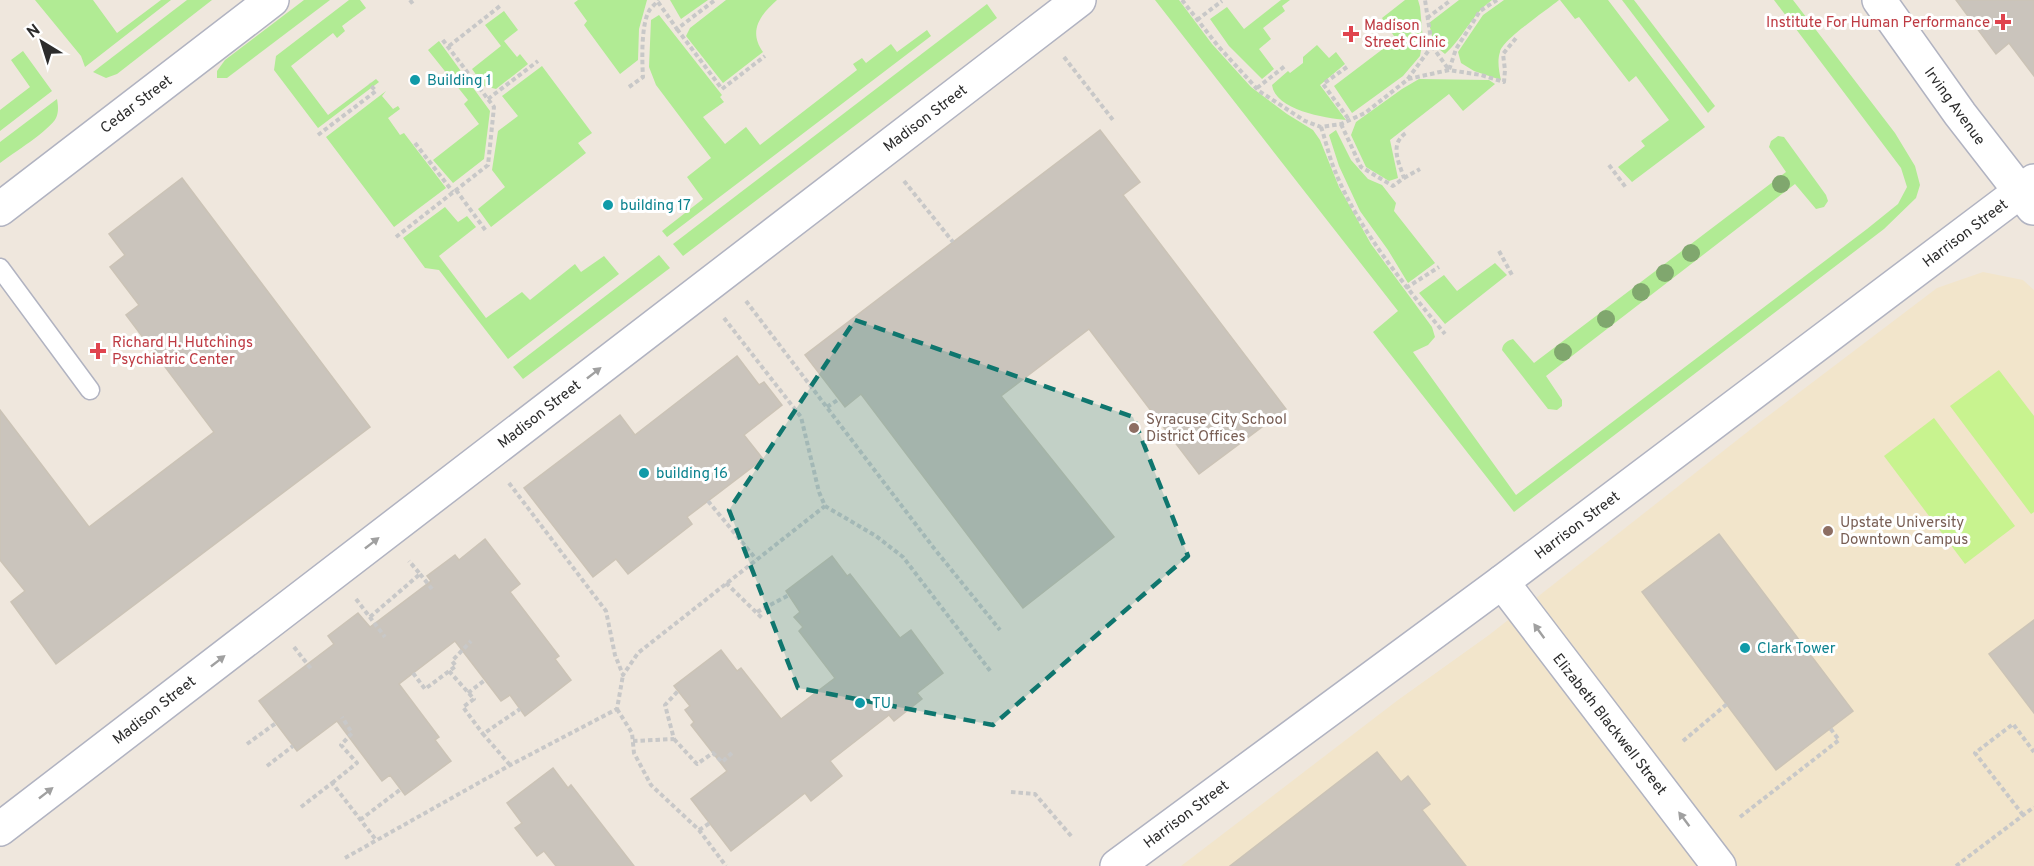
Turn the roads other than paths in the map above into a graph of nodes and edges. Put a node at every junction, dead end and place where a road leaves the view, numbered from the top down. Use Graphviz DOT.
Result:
graph roads {
  1 [pos="272,0"];
  2 [pos="1079,0"];
  3 [pos="1879,0"];
  4 [pos="2029,194"];
  5 [pos="0,209"];
  6 [pos="0,268"];
  7 [pos="90,390"];
  8 [pos="1502,582"];
  9 [pos="0,829"];
  10 [pos="1117,866"];
  11 [pos="1719,866"];
  1 -- 5 [label="street, Cedar Street"];
  9 -- 2 [label="street, Madison Street, one-way"];
  3 -- 4 [label="street, Irving Avenue"];
  4 -- 8 [label="street, Harrison Street"];
  6 -- 7 [label="lane"];
  8 -- 10 [label="street, Harrison Street"];
  11 -- 8 [label="street, Elizabeth Blackwell Street, one-way"];
}
